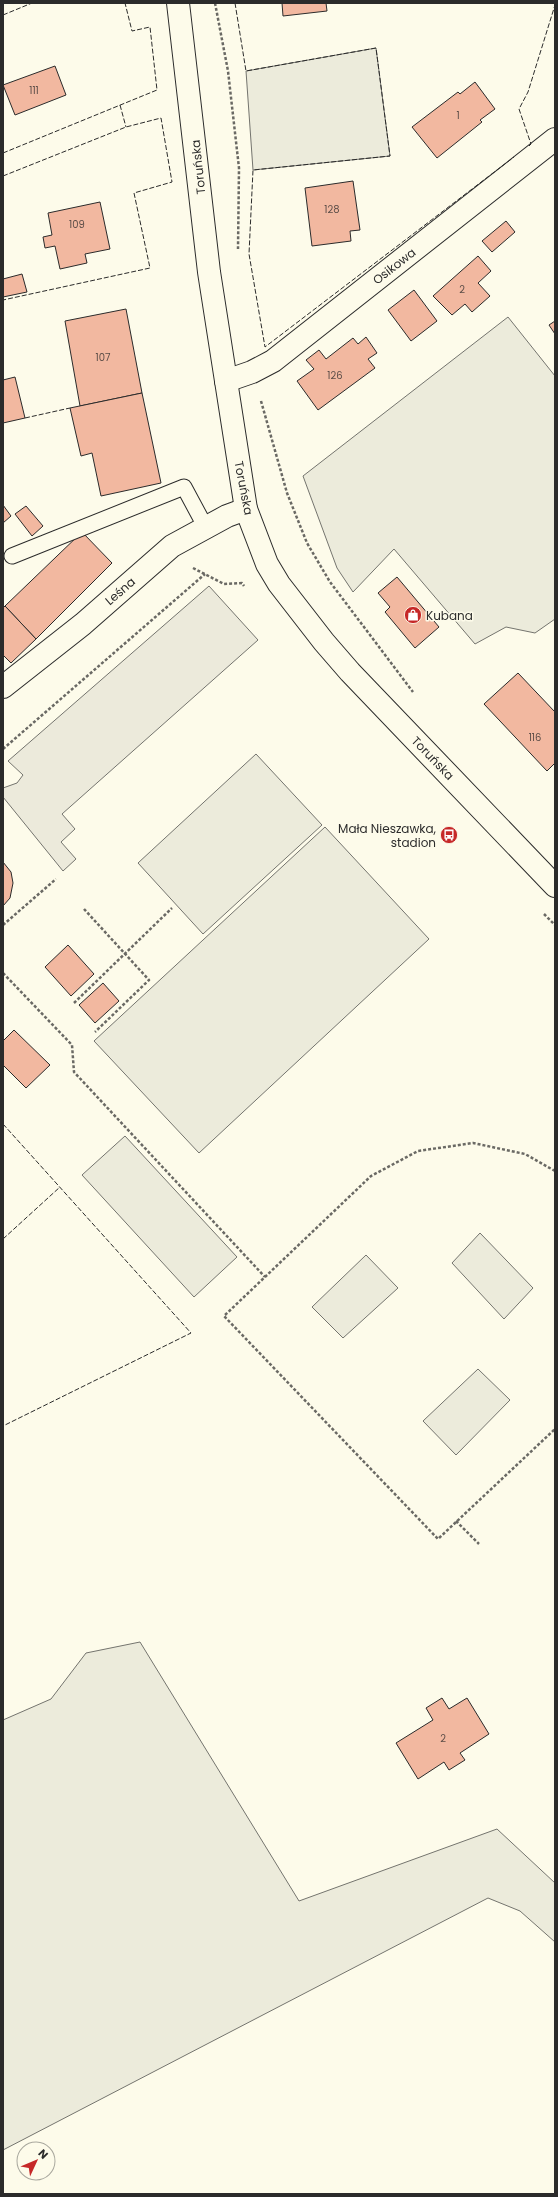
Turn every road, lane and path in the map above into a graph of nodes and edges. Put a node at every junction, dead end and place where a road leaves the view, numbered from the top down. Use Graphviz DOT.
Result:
graph roads {
  1 [pos="178,3"];
  2 [pos="215,3"];
  3 [pos="555,139"];
  4 [pos="239,168"];
  5 [pos="226,381"];
  6 [pos="259,395"];
  7 [pos="246,508"];
  8 [pos="206,528"];
  9 [pos="12,556"];
  10 [pos="205,574"];
  11 [pos="3,687"];
  12 [pos="416,697"];
  13 [pos="3,749"];
  14 [pos="56,879"];
  15 [pos="555,886"];
  16 [pos="172,908"];
  17 [pos="84,909"];
  18 [pos="3,926"];
  19 [pos="126,955"];
  20 [pos="3,973"];
  21 [pos="74,1003"];
  22 [pos="95,1032"];
  23 [pos="555,1171"];
  24 [pos="265,1277"];
  25 [pos="555,1429"];
  26 [pos="456,1521"];
  27 [pos="479,1544"];
  1 -- 5 [label="main road, Toruńska"];
  2 -- 4 [label="path"];
  3 -- 5 [label="main road, Osikowa"];
  5 -- 7 [label="main road, Toruńska"];
  6 -- 12 [label="path"];
  7 -- 8 [label="main road, Leśna"];
  7 -- 15 [label="main road, Toruńska"];
  8 -- 9 [label="lane"];
  8 -- 11 [label="main road, Leśna"];
  10 -- 13 [label="path"];
  14 -- 18 [label="path"];
  16 -- 19 [label="path"];
  17 -- 19 [label="path"];
  19 -- 21 [label="path"];
  19 -- 22 [label="path"];
  20 -- 24 [label="path"];
  23 -- 24 [label="path"];
  24 -- 26 [label="path"];
  25 -- 26 [label="path"];
  26 -- 27 [label="path"];
}
